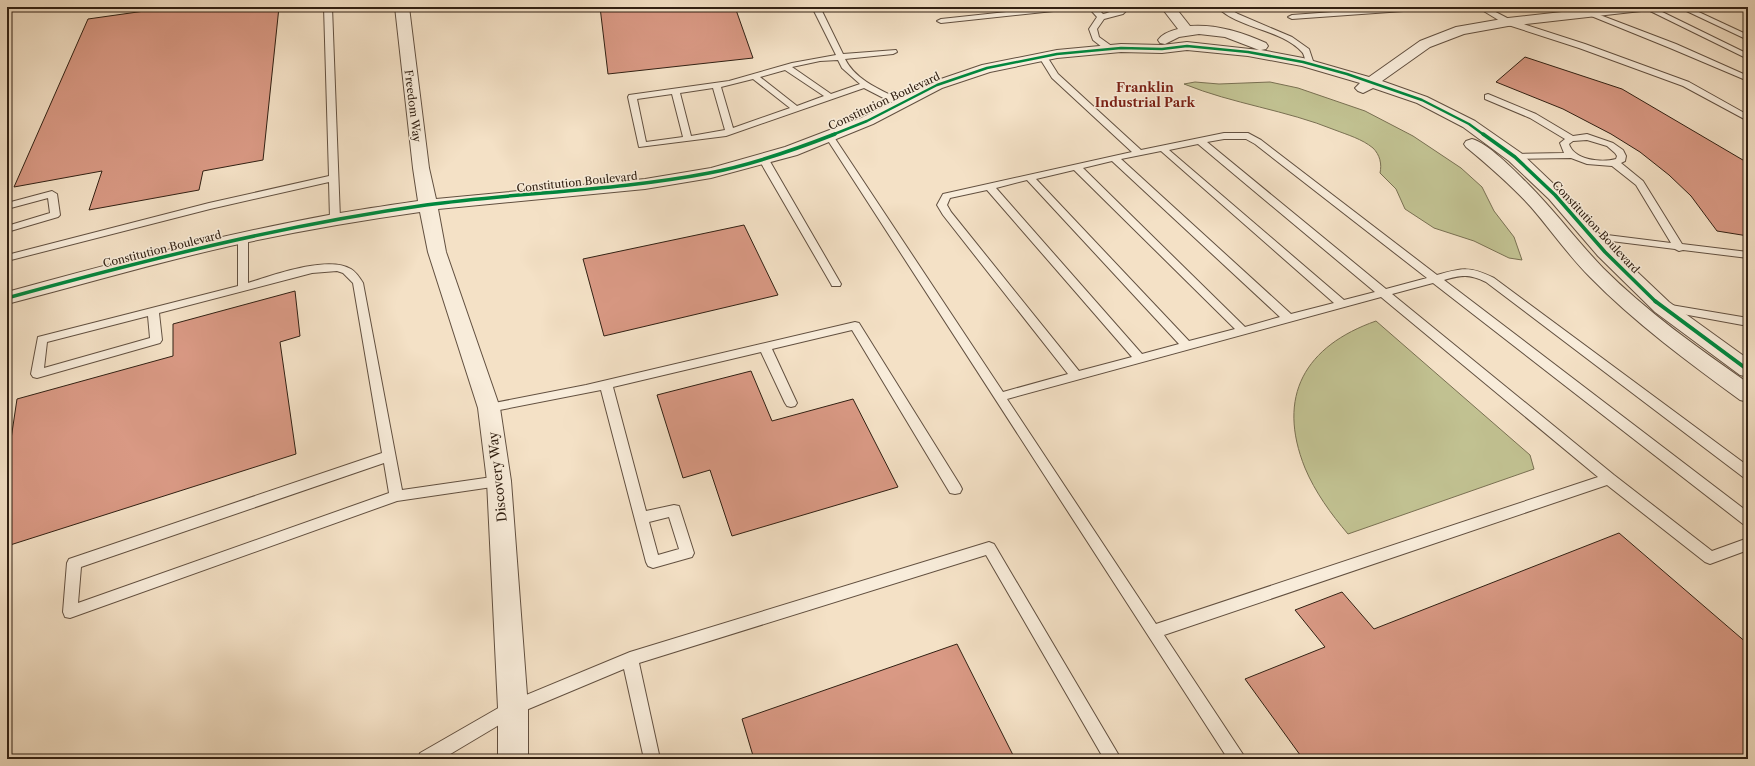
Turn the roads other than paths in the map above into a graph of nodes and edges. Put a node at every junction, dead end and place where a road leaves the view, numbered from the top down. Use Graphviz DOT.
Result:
graph roads {
  1 [pos="328,7"];
  2 [pos="402,7"];
  3 [pos="816,7"];
  4 [pos="1072,7"];
  5 [pos="1092,7"];
  6 [pos="1126,7"];
  7 [pos="1168,7"];
  8 [pos="1221,7"];
  9 [pos="1431,7"];
  10 [pos="1481,7"];
  11 [pos="1573,7"];
  12 [pos="1640,7"];
  13 [pos="1646,7"];
  14 [pos="1682,7"];
  15 [pos="1587,13"];
  16 [pos="1101,17"];
  17 [pos="1292,17"];
  18 [pos="941,22"];
  19 [pos="1508,22"];
  20 [pos="1187,32"];
  21 [pos="1748,38"];
  22 [pos="1110,49"];
  23 [pos="1162,49"];
  24 [pos="893,52"];
  25 [pos="840,57"];
  26 [pos="1042,57"];
  27 [pos="1277,57"];
  28 [pos="1748,57"];
  29 [pos="1310,64"];
  30 [pos="786,67"];
  31 [pos="754,76"];
  32 [pos="1748,80"];
  33 [pos="716,85"];
  34 [pos="866,85"];
  35 [pos="1366,85"];
  36 [pos="675,91"];
  37 [pos="830,97"];
  38 [pos="1488,97"];
  39 [pos="900,103"];
  40 [pos="796,109"];
  41 [pos="1748,118"];
  42 [pos="730,132"];
  43 [pos="829,136"];
  44 [pos="688,138"];
  45 [pos="1571,138"];
  46 [pos="1200,141"];
  47 [pos="1162,148"];
  48 [pos="1140,154"];
  49 [pos="1573,155"];
  50 [pos="1514,157"];
  51 [pos="764,158"];
  52 [pos="1114,158"];
  53 [pos="1615,163"];
  54 [pos="1076,166"];
  55 [pos="1029,177"];
  56 [pos="333,178"];
  57 [pos="989,186"];
  58 [pos="429,205"];
  59 [pos="7,206"];
  60 [pos="335,219"];
  61 [pos="7,229"];
  62 [pos="1592,236"];
  63 [pos="242,239"];
  64 [pos="1679,248"];
  65 [pos="1748,255"];
  66 [pos="7,258"];
  67 [pos="1436,279"];
  68 [pos="836,284"];
  69 [pos="243,288"];
  70 [pos="1384,293"];
  71 [pos="7,298"];
  72 [pos="1342,304"];
  73 [pos="1662,307"];
  74 [pos="154,311"];
  75 [pos="1289,318"];
  76 [pos="1748,322"];
  77 [pos="1243,331"];
  78 [pos="1187,346"];
  79 [pos="765,347"];
  80 [pos="1140,359"];
  81 [pos="1748,370"];
  82 [pos="1076,376"];
  83 [pos="606,384"];
  84 [pos="1748,394"];
  85 [pos="999,397"];
  86 [pos="791,403"];
  87 [pos="490,408"];
  88 [pos="389,456"];
  89 [pos="1748,473"];
  90 [pos="1609,479"];
  91 [pos="499,480"];
  92 [pos="955,489"];
  93 [pos="396,496"];
  94 [pos="642,518"];
  95 [pos="1748,520"];
  96 [pos="1748,544"];
  97 [pos="1153,632"];
  98 [pos="630,659"];
  99 [pos="513,708"];
  100 [pos="426,759"];
  101 [pos="513,759"];
  102 [pos="652,759"];
  103 [pos="1113,759"];
  104 [pos="1238,759"];
  1 -- 56 [label="lane"];
  2 -- 58 [label="street, Freedom Way"];
  3 -- 25 [label="lane"];
  4 -- 18 [label="lane"];
  5 -- 16 [label="lane"];
  6 -- 16 [label="lane"];
  7 -- 20 [label="street"];
  8 -- 29 [label="lane"];
  9 -- 17 [label="lane"];
  10 -- 19 [label="lane"];
  11 -- 15 [label="lane"];
  12 -- 15 [label="street"];
  13 -- 28 [label="lane"];
  14 -- 21 [label="lane"];
  15 -- 19 [label="street"];
  15 -- 32 [label="lane"];
  16 -- 22 [label="lane"];
  19 -- 35 [label="street"];
  19 -- 41 [label="lane"];
  20 -- 23 [label="street, Constitution Boulevard"];
  20 -- 27 [label="street, Constitution Boulevard"];
  22 -- 23 [label="street, Constitution Boulevard"];
  22 -- 26 [label="street, Constitution Boulevard"];
  23 -- 27 [label="street, Constitution Boulevard"];
  23 -- 35 [label="street, Constitution Boulevard"];
  24 -- 25 [label="lane"];
  25 -- 30 [label="lane"];
  25 -- 34 [label="lane"];
  26 -- 39 [label="street, Constitution Boulevard"];
  26 -- 48 [label="lane"];
  27 -- 29 [label="street, Constitution Boulevard"];
  29 -- 35 [label="street, Constitution Boulevard"];
  30 -- 31 [label="lane"];
  30 -- 37 [label="lane"];
  31 -- 33 [label="lane"];
  31 -- 40 [label="lane"];
  33 -- 36 [label="lane"];
  33 -- 42 [label="lane"];
  34 -- 37 [label="lane"];
  34 -- 39 [label="lane"];
  35 -- 50 [label="street, Constitution Boulevard"];
  35 -- 84 [label="street, Constitution Boulevard"];
  36 -- 44 [label="lane"];
  36 -- 44 [label="lane"];
  37 -- 40 [label="lane"];
  38 -- 45 [label="lane"];
  39 -- 43 [label="street, Constitution Boulevard"];
  40 -- 42 [label="lane"];
  42 -- 44 [label="lane"];
  43 -- 51 [label="street, Constitution Boulevard"];
  43 -- 85 [label="lane"];
  45 -- 49 [label="lane"];
  45 -- 53 [label="lane"];
  46 -- 47 [label="lane"];
  46 -- 67 [label="lane"];
  46 -- 70 [label="lane"];
  47 -- 48 [label="lane"];
  47 -- 72 [label="lane"];
  48 -- 52 [label="lane"];
  49 -- 50 [label="lane"];
  49 -- 53 [label="lane"];
  50 -- 62 [label="street, Constitution Boulevard"];
  51 -- 58 [label="street, Constitution Boulevard"];
  51 -- 68 [label="lane"];
  52 -- 54 [label="lane"];
  52 -- 75 [label="lane"];
  53 -- 64 [label="lane"];
  54 -- 55 [label="lane"];
  54 -- 77 [label="lane"];
  55 -- 57 [label="lane"];
  55 -- 78 [label="lane"];
  56 -- 60 [label="lane"];
  56 -- 66 [label="lane"];
  57 -- 80 [label="lane"];
  57 -- 82 [label="lane"];
  58 -- 60 [label="street, Constitution Boulevard"];
  58 -- 87 [label="street, Discovery Way"];
  59 -- 61 [label="lane"];
  60 -- 63 [label="street, Constitution Boulevard"];
  62 -- 64 [label="lane"];
  62 -- 73 [label="street, Constitution Boulevard"];
  63 -- 69 [label="lane"];
  63 -- 71 [label="street, Constitution Boulevard"];
  64 -- 65 [label="lane"];
  67 -- 70 [label="lane"];
  67 -- 89 [label="lane"];
  67 -- 95 [label="lane"];
  69 -- 74 [label="lane"];
  69 -- 88 [label="lane"];
  70 -- 72 [label="lane"];
  70 -- 90 [label="lane"];
  72 -- 75 [label="lane"];
  73 -- 76 [label="lane"];
  73 -- 81 [label="street, Constitution Boulevard"];
  74 -- 74 [label="lane"];
  75 -- 77 [label="lane"];
  77 -- 78 [label="lane"];
  78 -- 80 [label="lane"];
  79 -- 83 [label="lane"];
  79 -- 86 [label="lane"];
  79 -- 92 [label="lane"];
  80 -- 82 [label="lane"];
  82 -- 85 [label="lane"];
  83 -- 87 [label="lane"];
  83 -- 94 [label="lane"];
  85 -- 97 [label="lane"];
  87 -- 91 [label="street, Discovery Way"];
  88 -- 93 [label="lane"];
  88 -- 93 [label="lane"];
  90 -- 96 [label="lane"];
  90 -- 97 [label="lane"];
  91 -- 93 [label="lane"];
  91 -- 99 [label="street, Discovery Way"];
  97 -- 104 [label="lane"];
  98 -- 99 [label="lane"];
  98 -- 102 [label="lane"];
  98 -- 103 [label="lane"];
  99 -- 100 [label="lane"];
  99 -- 101 [label="street, Discovery Way"];
}
